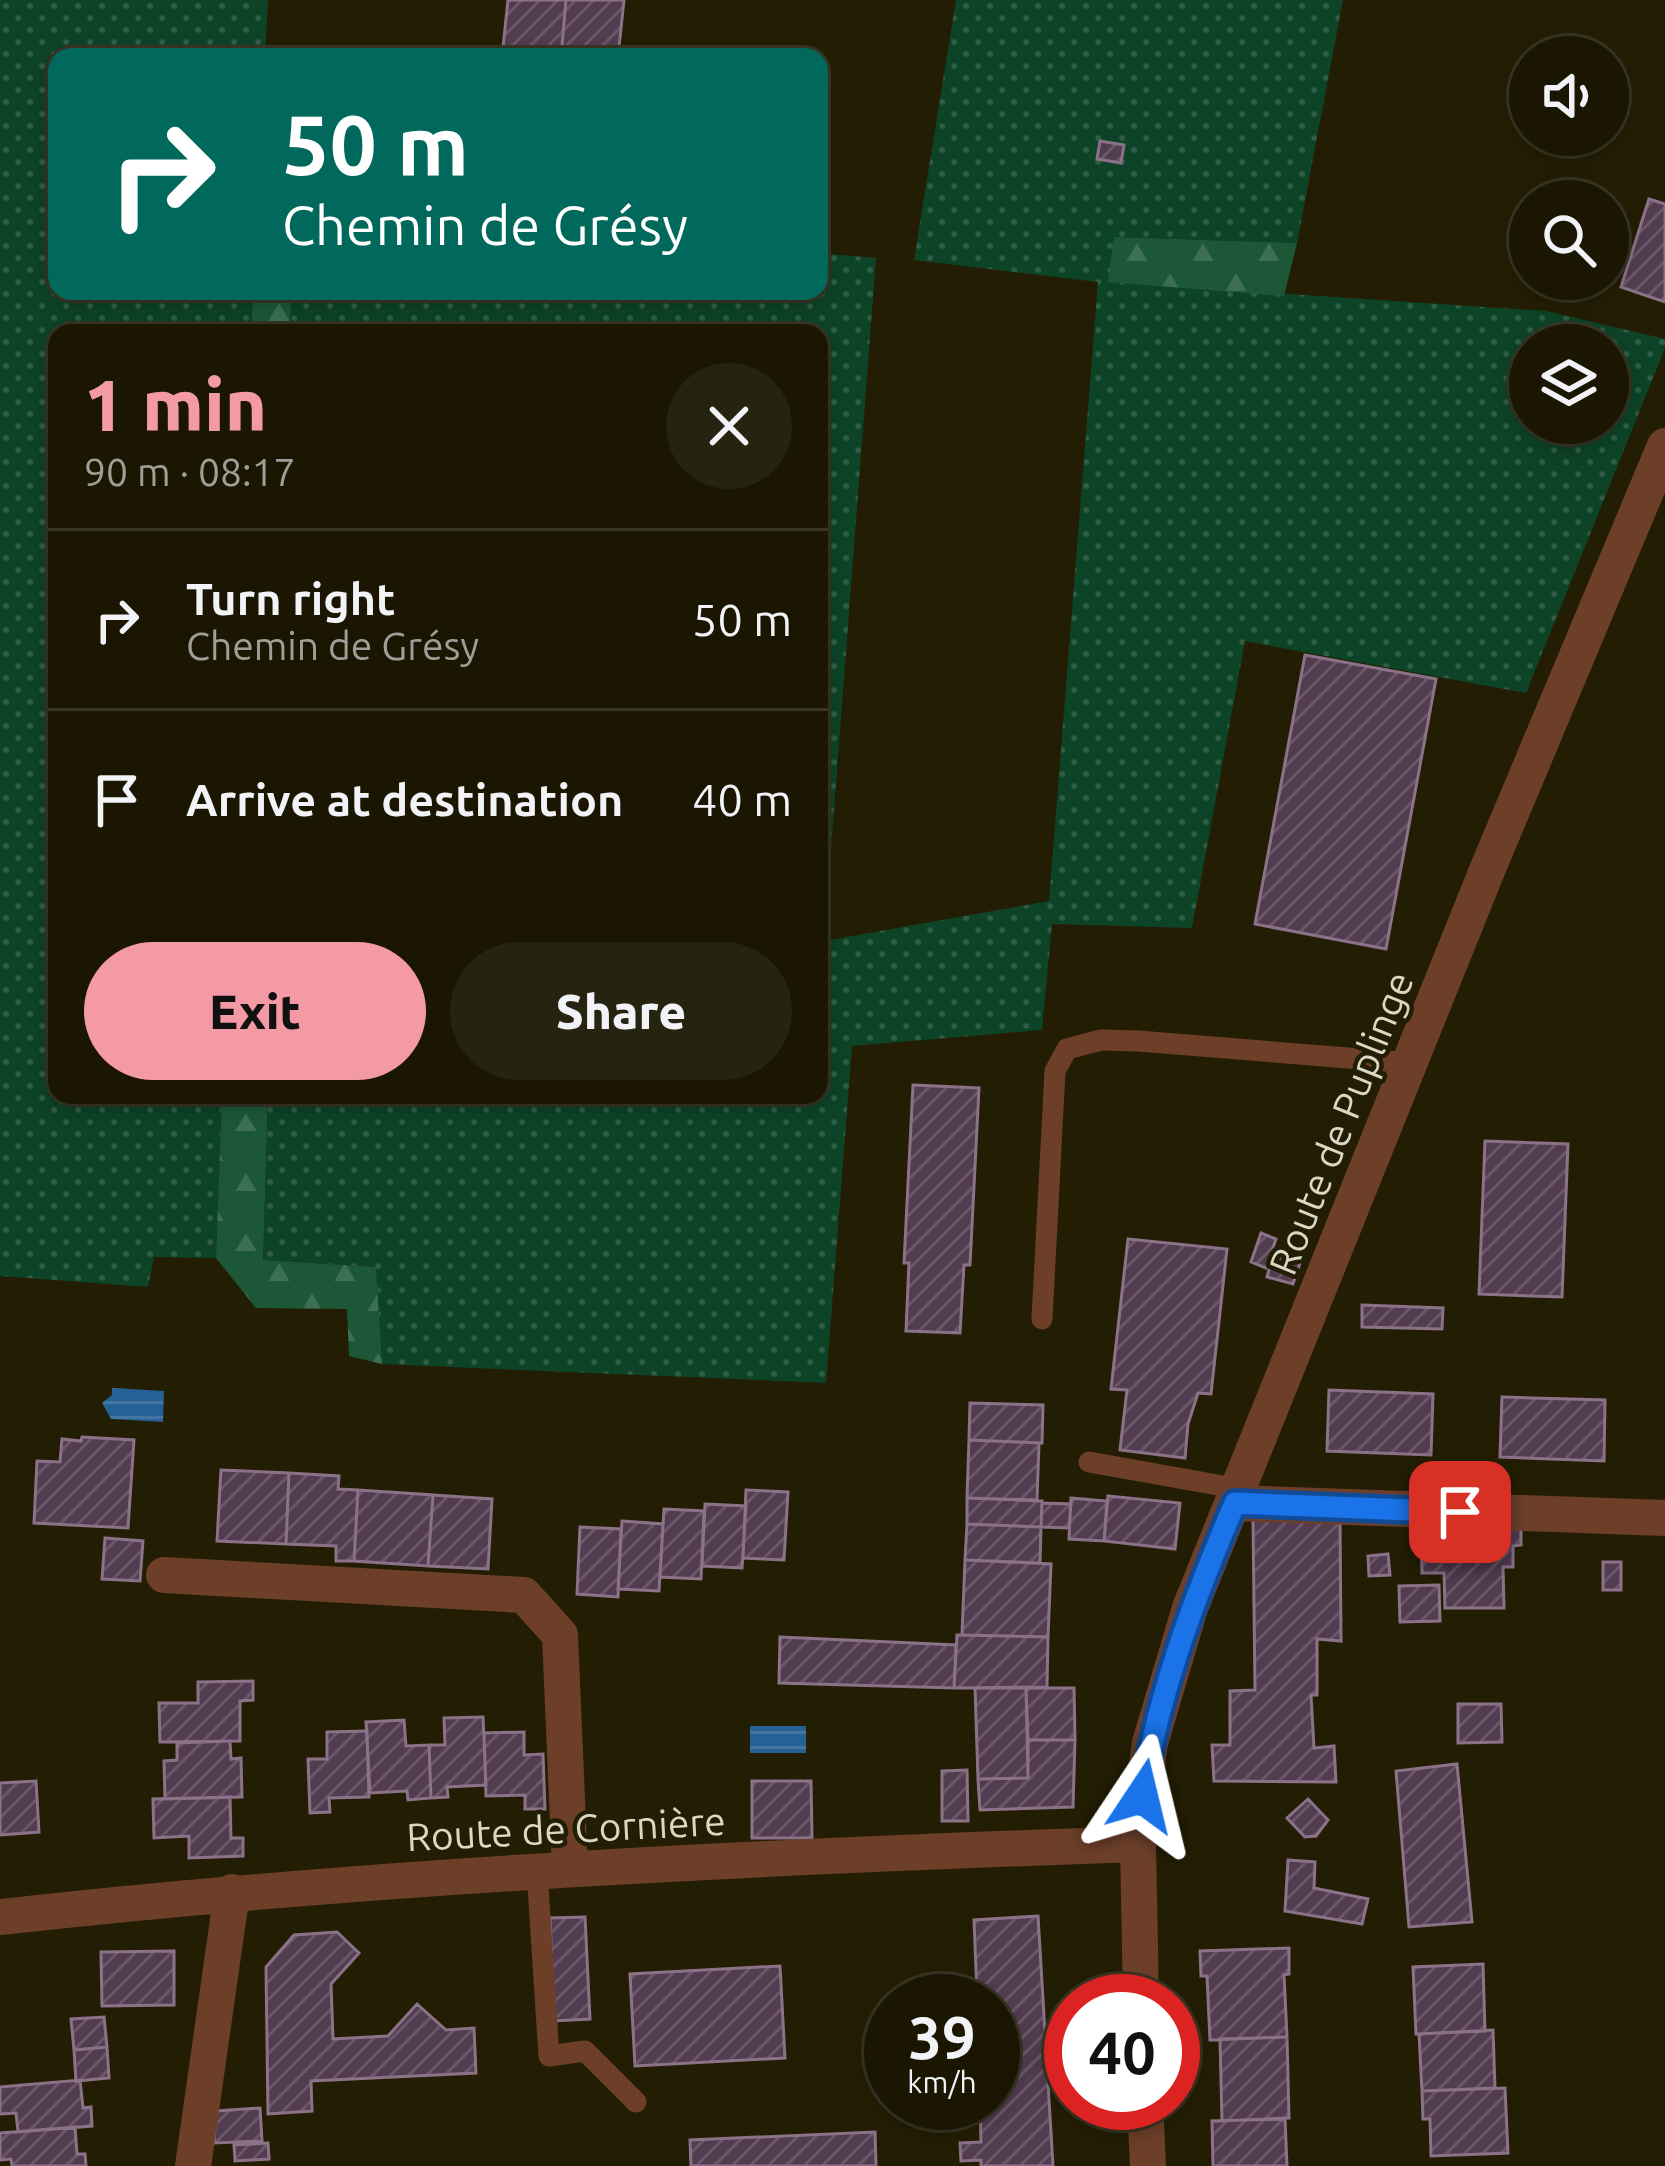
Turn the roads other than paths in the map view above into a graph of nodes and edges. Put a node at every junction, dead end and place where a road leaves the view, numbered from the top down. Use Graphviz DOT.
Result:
graph roads {
  1 [pos="1665,446"];
  2 [pos="1410,1063"];
  3 [pos="1042,1318"];
  4 [pos="1089,1462"];
  5 [pos="1238,1496"];
  6 [pos="1665,1518"];
  7 [pos="164,1575"];
  8 [pos="1138,1844"];
  9 [pos="554,1870"];
  10 [pos="232,1892"];
  11 [pos="0,1917"];
  12 [pos="1140,1974"];
  13 [pos="636,2102"];
  14 [pos="1146,2130"];
  15 [pos="193,2166"];
  16 [pos="1148,2166"];
  1 -- 2 [label="street, Route de Puplinge"];
  2 -- 3 [label="lane"];
  2 -- 5 [label="street, Route de Puplinge"];
  4 -- 5 [label="lane"];
  5 -- 6 [label="street"];
  5 -- 8 [label="street, Route de Puplinge"];
  7 -- 9 [label="street"];
  8 -- 9 [label="street, Route de Cornière"];
  8 -- 12 [label="street, Route de Puplinge"];
  9 -- 10 [label="street, Route de Cornière"];
  9 -- 13 [label="lane"];
  10 -- 11 [label="street, Route de Cornière"];
  10 -- 15 [label="street"];
  14 -- 16 [label="street"];
}
